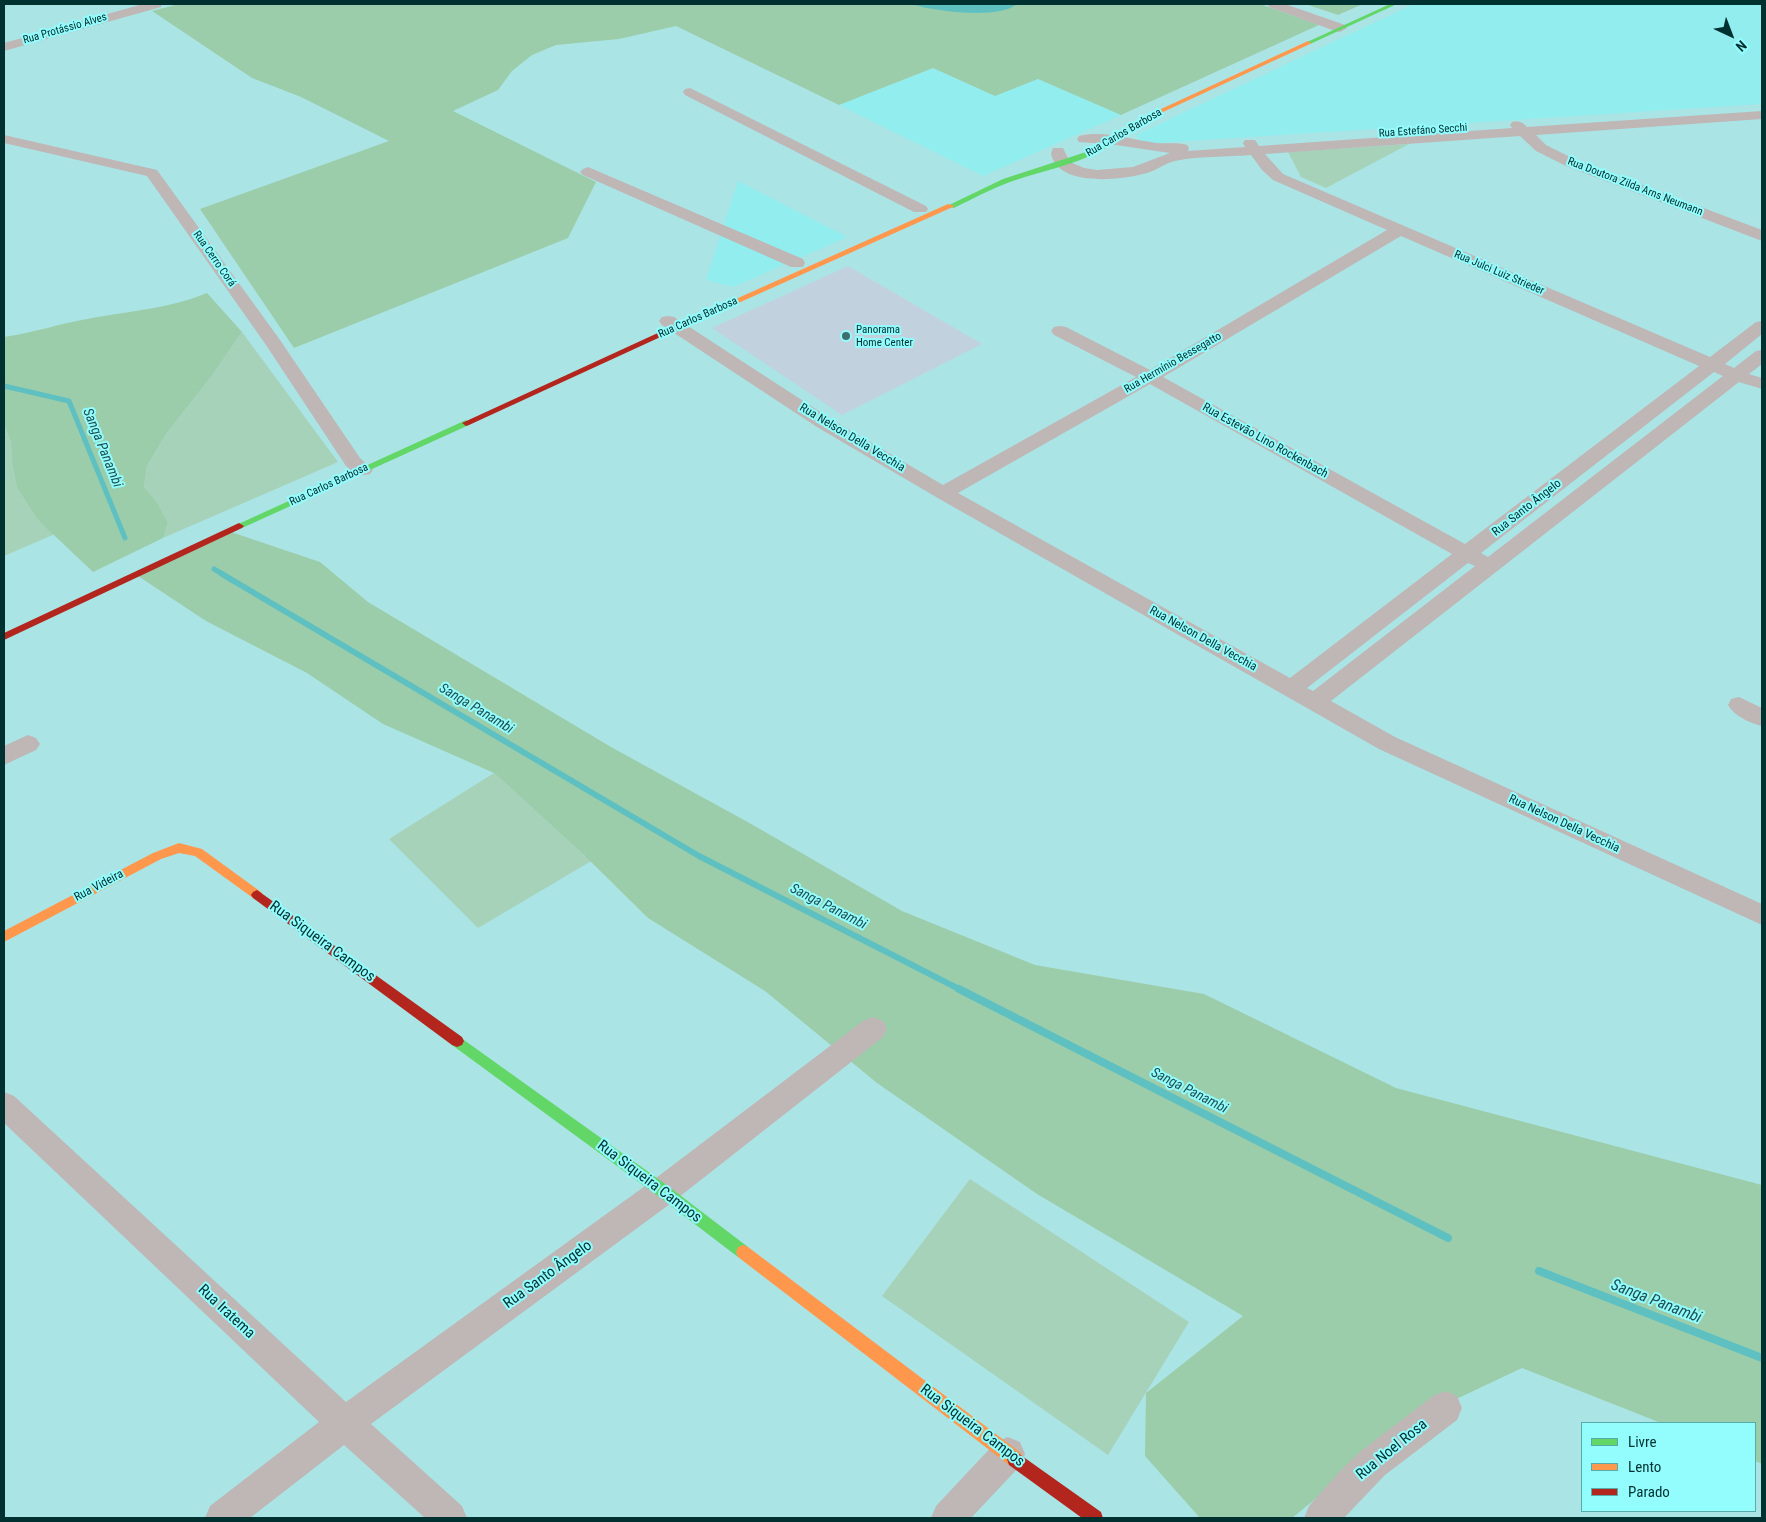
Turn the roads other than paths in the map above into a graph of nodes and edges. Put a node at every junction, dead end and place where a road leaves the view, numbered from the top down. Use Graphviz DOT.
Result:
graph roads {
  1 [pos="156,4"];
  2 [pos="1274,4"];
  3 [pos="1290,4"];
  4 [pos="1375,4"];
  5 [pos="1394,4"];
  6 [pos="1339,24"];
  7 [pos="4,47"];
  8 [pos="1219,79"];
  9 [pos="690,92"];
  10 [pos="1762,108"];
  11 [pos="1762,115"];
  12 [pos="1135,123"];
  13 [pos="1530,127"];
  14 [pos="1084,139"];
  15 [pos="1113,139"];
  16 [pos="4,140"];
  17 [pos="1138,145"];
  18 [pos="1259,146"];
  19 [pos="1060,157"];
  20 [pos="588,172"];
  21 [pos="1080,172"];
  22 [pos="1033,173"];
  23 [pos="920,209"];
  24 [pos="1762,221"];
  25 [pos="1399,230"];
  26 [pos="1762,236"];
  27 [pos="797,263"];
  28 [pos="673,324"];
  29 [pos="1762,326"];
  30 [pos="1060,331"];
  31 [pos="1762,354"];
  32 [pos="1717,362"];
  33 [pos="1739,372"];
  34 [pos="1150,377"];
  35 [pos="1762,383"];
  36 [pos="358,466"];
  37 [pos="943,493"];
  38 [pos="254,506"];
  39 [pos="1468,554"];
  40 [pos="1487,566"];
  41 [pos="4,637"];
  42 [pos="1291,689"];
  43 [pos="1314,702"];
  44 [pos="1739,705"];
  45 [pos="1762,718"];
  46 [pos="28,744"];
  47 [pos="4,756"];
  48 [pos="198,852"];
  49 [pos="1762,915"];
  50 [pos="4,937"];
  51 [pos="873,1029"];
  52 [pos="4,1105"];
  53 [pos="663,1191"];
  54 [pos="1446,1408"];
  55 [pos="345,1423"];
  56 [pos="1008,1454"];
  57 [pos="222,1518"];
  58 [pos="450,1518"];
  59 [pos="948,1518"];
  60 [pos="1096,1518"];
  61 [pos="1321,1518"];
  1 -- 7 [label="street, Rua Protássio Alves"];
  2 -- 6 [label="street"];
  3 -- 6 [label="street"];
  4 -- 6 [label="street, Rua Carlos Barbosa"];
  5 -- 6 [label="street, Rua Carlos Barbosa"];
  6 -- 8 [label="street, Rua Carlos Barbosa"];
  8 -- 12 [label="street, Rua Carlos Barbosa"];
  8 -- 14 [label="street, Rua Carlos Barbosa"];
  9 -- 23 [label="street"];
  10 -- 13 [label="street"];
  11 -- 13 [label="street"];
  12 -- 15 [label="street, Rua Carlos Barbosa"];
  12 -- 17 [label="street"];
  13 -- 18 [label="street"];
  13 -- 24 [label="street, Rua Doutora Zilda Arns Neumann"];
  13 -- 26 [label="street, Rua Doutora Zilda Arns Neumann"];
  14 -- 15 [label="street"];
  14 -- 19 [label="street, Rua Carlos Barbosa"];
  15 -- 17 [label="street"];
  15 -- 19 [label="street, Rua Carlos Barbosa"];
  16 -- 36 [label="street, Rua Cerro Corá"];
  17 -- 18 [label="street"];
  18 -- 21 [label="street"];
  18 -- 25 [label="street, Rua Julci Luiz Strieder"];
  18 -- 32 [label="street, Rua Julci Luiz Strieder"];
  19 -- 21 [label="street"];
  19 -- 22 [label="street, Rua Carlos Barbosa"];
  19 -- 23 [label="street, Rua Carlos Barbosa"];
  20 -- 27 [label="street"];
  21 -- 22 [label="street"];
  22 -- 28 [label="street, Rua Carlos Barbosa"];
  23 -- 27 [label="street, Rua Carlos Barbosa"];
  25 -- 32 [label="street, Rua Julci Luiz Strieder"];
  25 -- 34 [label="street, Rua Hermínio Bessegatto"];
  27 -- 28 [label="street, Rua Carlos Barbosa"];
  28 -- 36 [label="street, Rua Carlos Barbosa"];
  28 -- 37 [label="street, Rua Nelson Della Vecchia"];
  29 -- 32 [label="street, Rua Santo Ângelo"];
  30 -- 34 [label="street, Rua Estevão Lino Rockenbach"];
  31 -- 33 [label="street, Rua Santo Ângelo"];
  32 -- 33 [label="street, Rua Julci Luiz Strieder"];
  32 -- 39 [label="street, Rua Santo Ângelo"];
  33 -- 35 [label="street, Rua Julci Luiz Strieder"];
  33 -- 40 [label="street, Rua Santo Ângelo"];
  34 -- 37 [label="street, Rua Hermínio Bessegatto"];
  34 -- 39 [label="street, Rua Estevão Lino Rockenbach"];
  36 -- 38 [label="street, Rua Carlos Barbosa"];
  36 -- 41 [label="street, Rua Carlos Barbosa"];
  37 -- 42 [label="street, Rua Nelson Della Vecchia"];
  39 -- 40 [label="street, Rua Estevão Lino Rockenbach"];
  39 -- 42 [label="street, Rua Santo Ângelo"];
  40 -- 43 [label="street, Rua Santo Ângelo"];
  42 -- 43 [label="street, Rua Nelson Della Vecchia"];
  43 -- 49 [label="street, Rua Nelson Della Vecchia"];
  44 -- 45 [label="street"];
  46 -- 47 [label="street"];
  48 -- 50 [label="street, Rua Videira"];
  48 -- 53 [label="street, Rua Siqueira Campos"];
  51 -- 53 [label="street, Rua Santo Ângelo"];
  52 -- 55 [label="street, Rua Iratema"];
  53 -- 55 [label="street, Rua Santo Ângelo"];
  53 -- 56 [label="street, Rua Siqueira Campos"];
  54 -- 61 [label="street, Rua Noel Rosa"];
  55 -- 57 [label="street, Rua Santo Ângelo"];
  55 -- 58 [label="street, Rua Iratema"];
  56 -- 59 [label="street"];
  56 -- 60 [label="street, Rua Siqueira Campos"];
}
